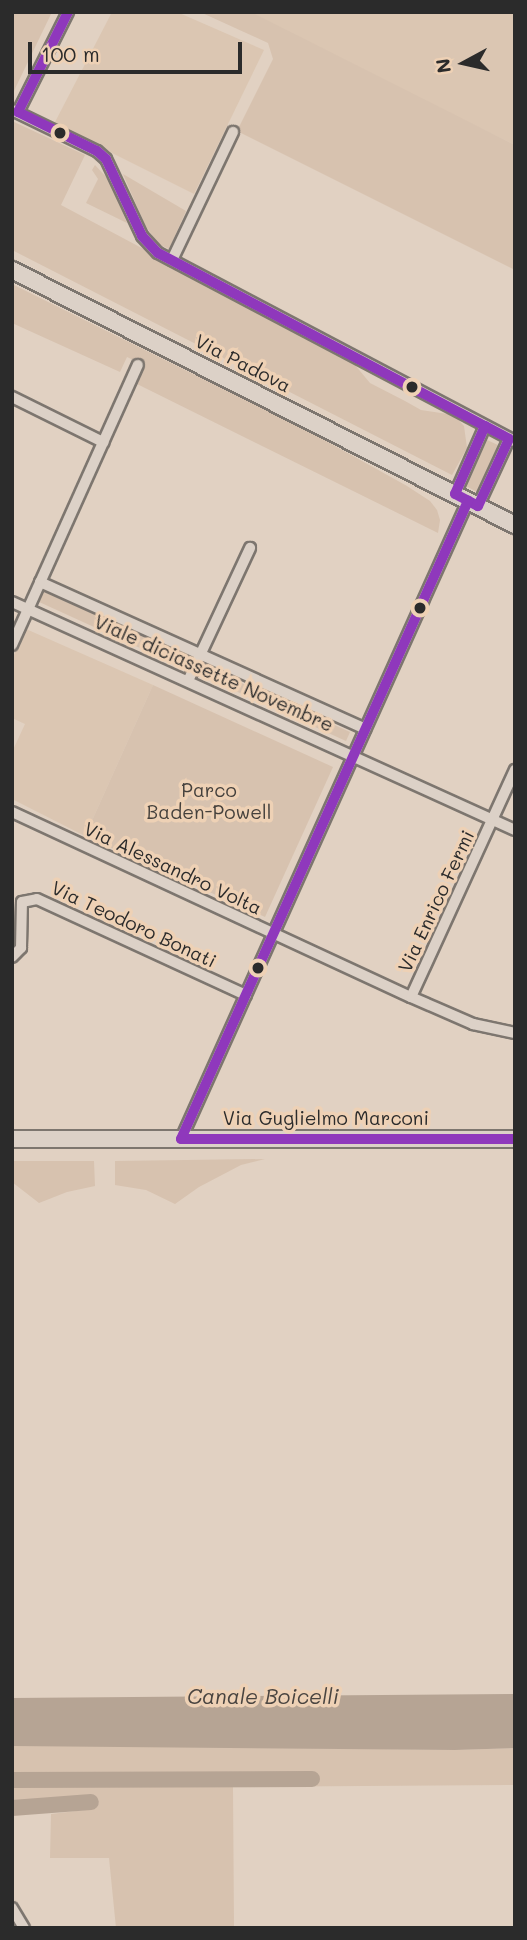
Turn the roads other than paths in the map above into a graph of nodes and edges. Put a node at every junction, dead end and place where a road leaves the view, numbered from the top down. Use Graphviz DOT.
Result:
graph roads {
  1 [pos="68,12"];
  2 [pos="15,111"];
  3 [pos="233,131"];
  4 [pos="172,260"];
  5 [pos="12,270"];
  6 [pos="138,365"];
  7 [pos="12,397"];
  8 [pos="485,426"];
  9 [pos="512,440"];
  10 [pos="103,442"];
  11 [pos="467,500"];
  12 [pos="515,525"];
  13 [pos="250,548"];
  14 [pos="40,582"];
  15 [pos="12,602"];
  16 [pos="29,609"];
  17 [pos="12,645"];
  18 [pos="200,655"];
  19 [pos="188,681"];
  20 [pos="365,729"];
  21 [pos="353,756"];
  22 [pos="515,770"];
  23 [pos="12,812"];
  24 [pos="492,820"];
  25 [pos="515,830"];
  26 [pos="274,934"];
  27 [pos="12,957"];
  28 [pos="246,995"];
  29 [pos="411,997"];
  30 [pos="515,1033"];
  31 [pos="12,1139"];
  32 [pos="181,1139"];
  33 [pos="515,1139"];
  34 [pos="12,1908"];
  35 [pos="24,1928"];
  1 -- 2 [label="street"];
  2 -- 4 [label="street"];
  3 -- 4 [label="street"];
  4 -- 8 [label="street"];
  5 -- 11 [label="main road, Via Padova"];
  6 -- 10 [label="street"];
  7 -- 10 [label="street"];
  8 -- 9 [label="street"];
  8 -- 11 [label="street"];
  9 -- 11 [label="street"];
  10 -- 14 [label="street"];
  11 -- 12 [label="main road, Via Padova"];
  11 -- 20 [label="street"];
  13 -- 18 [label="street"];
  14 -- 16 [label="street"];
  14 -- 18 [label="street, Viale diciassette Novembre"];
  15 -- 16 [label="street, Viale diciassette Novembre"];
  16 -- 17 [label="street"];
  16 -- 19 [label="street, Viale diciassette Novembre"];
  18 -- 19 [label="street"];
  18 -- 20 [label="street, Viale diciassette Novembre"];
  19 -- 21 [label="street, Viale diciassette Novembre"];
  20 -- 21 [label="street"];
  21 -- 24 [label="street, Viale diciassette Novembre"];
  21 -- 26 [label="street"];
  22 -- 24 [label="street, Via Enrico Fermi"];
  23 -- 26 [label="street, Via Alessandro Volta"];
  24 -- 25 [label="street, Viale diciassette Novembre"];
  24 -- 29 [label="street, Via Enrico Fermi"];
  26 -- 28 [label="street"];
  26 -- 29 [label="street, Via Alessandro Volta"];
  27 -- 28 [label="street, Via Teodoro Bonati"];
  28 -- 32 [label="street"];
  29 -- 30 [label="street, Via Alessandro Volta"];
  31 -- 32 [label="main road, Via Guglielmo Marconi"];
  32 -- 33 [label="main road, Via Guglielmo Marconi"];
  34 -- 35 [label="street"];
}
